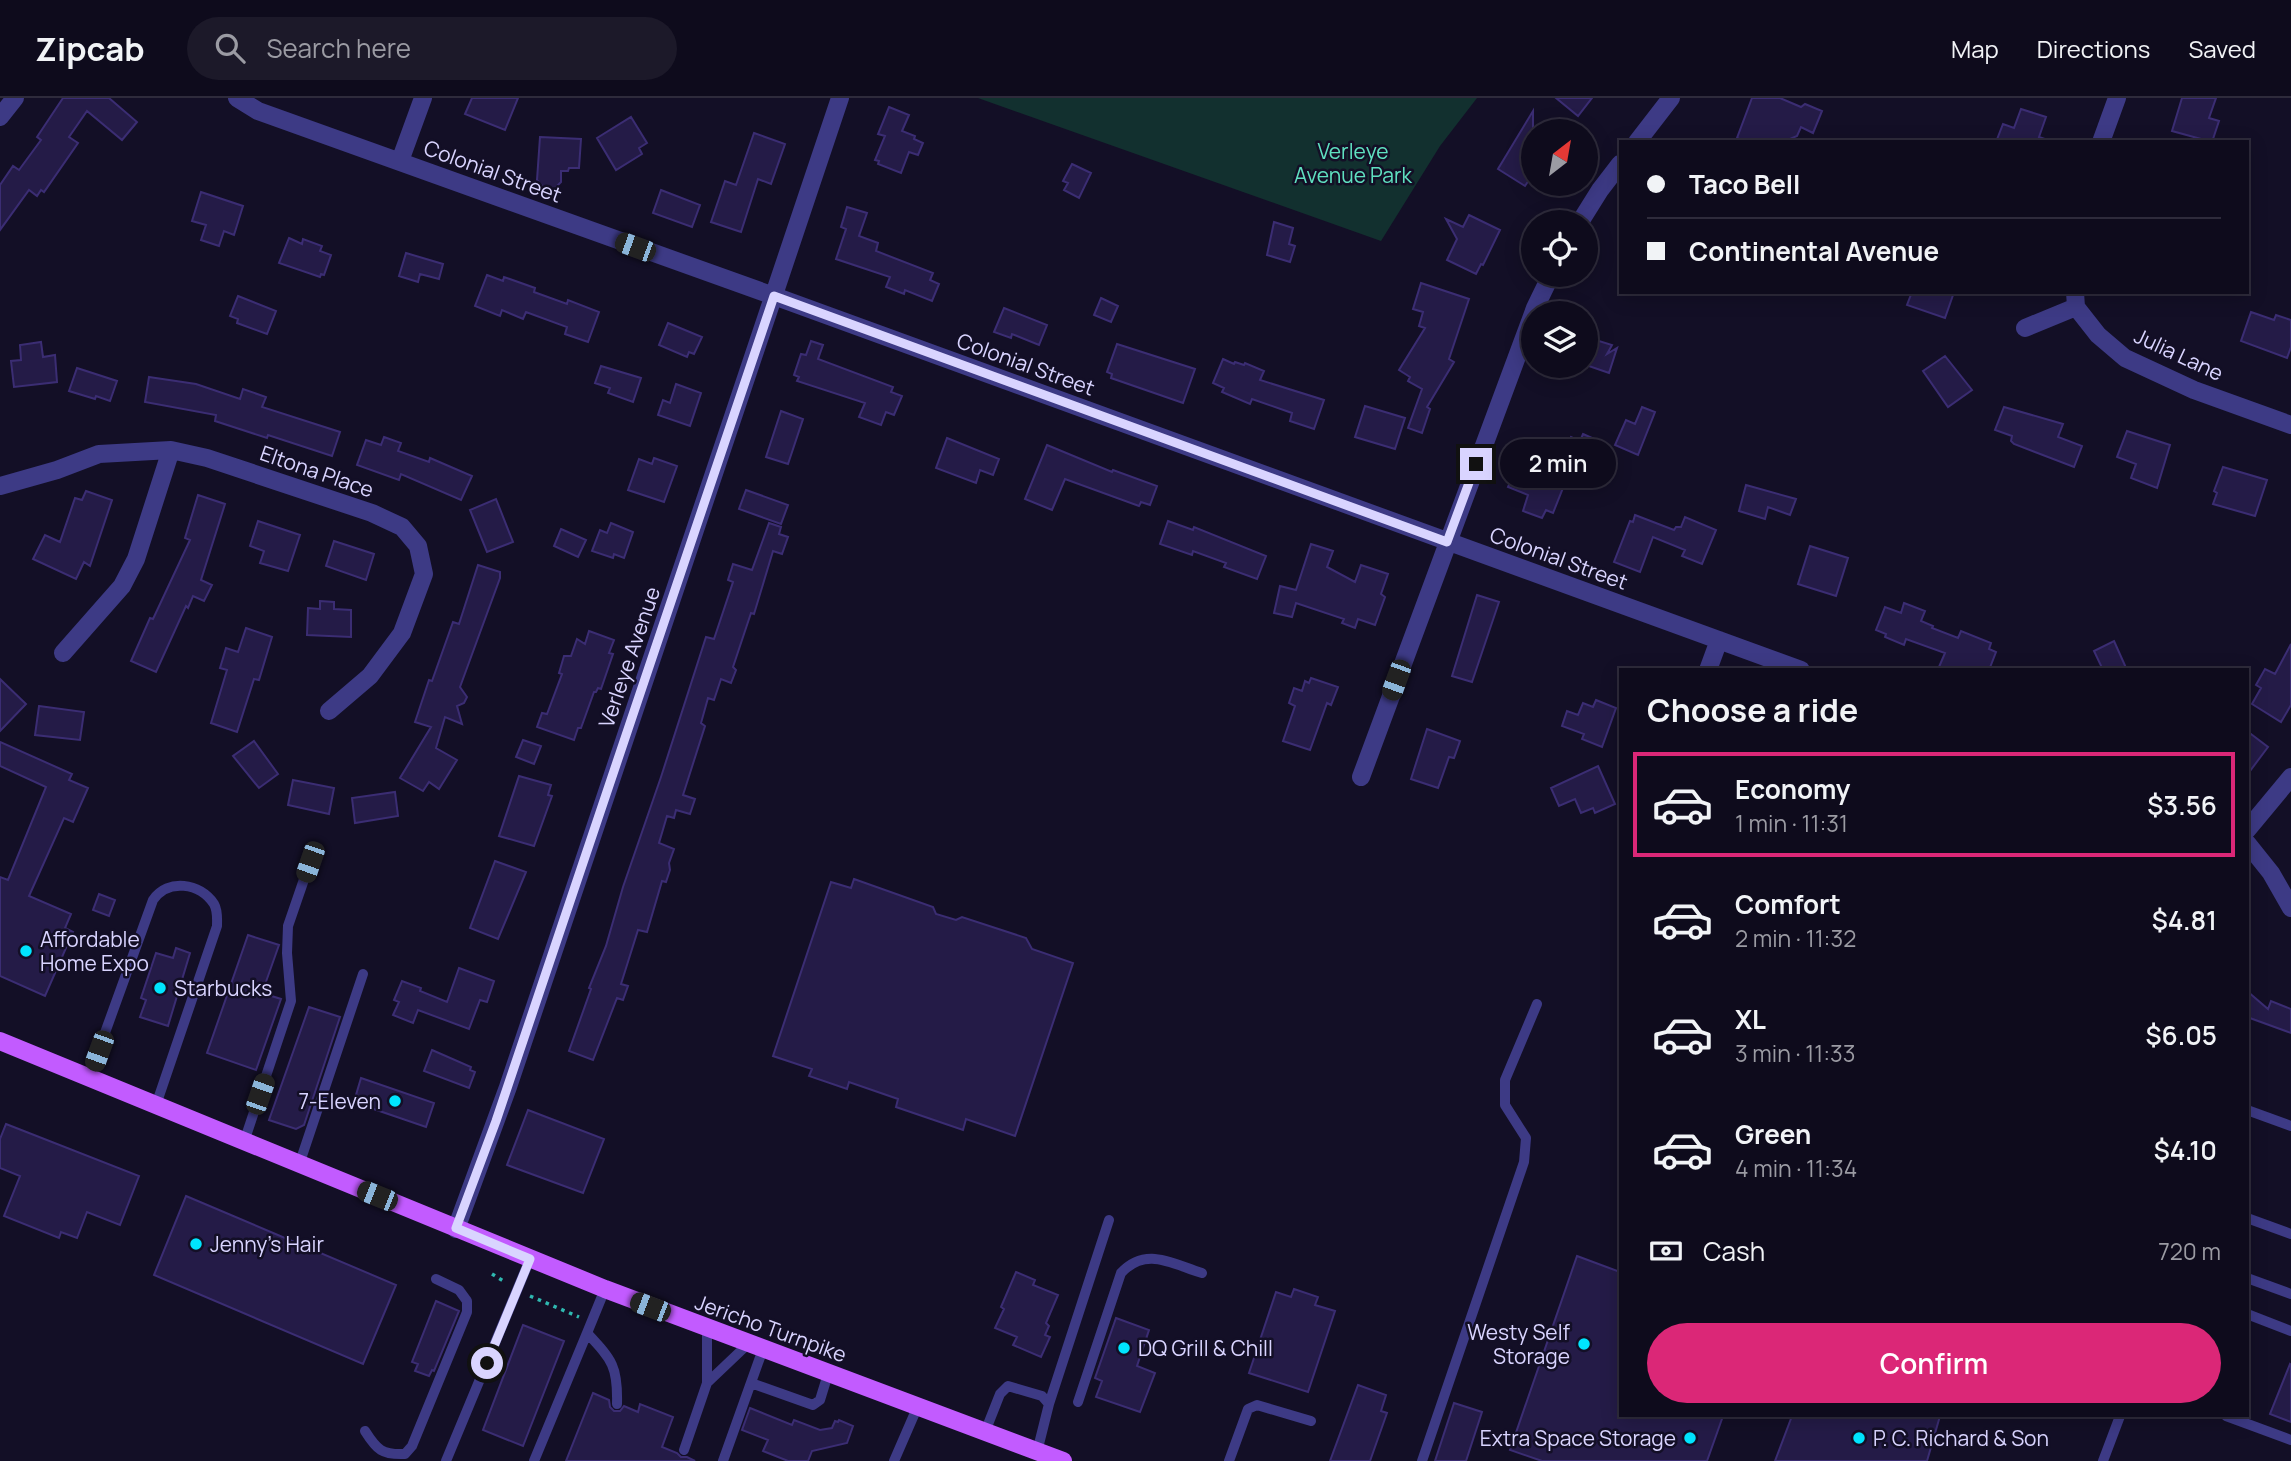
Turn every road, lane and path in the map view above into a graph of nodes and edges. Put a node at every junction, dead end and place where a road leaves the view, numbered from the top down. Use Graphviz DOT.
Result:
graph roads {
  1 [pos="15,98"];
  2 [pos="237,98"];
  3 [pos="423,98"];
  4 [pos="840,98"];
  5 [pos="1671,98"];
  6 [pos="2117,98"];
  7 [pos="0,117"];
  8 [pos="1639,140"];
  9 [pos="2102,140"];
  10 [pos="400,161"];
  11 [pos="1619,165"];
  12 [pos="1588,210"];
  13 [pos="1545,287"];
  14 [pos="774,296"];
  15 [pos="2076,300"];
  16 [pos="2025,328"];
  17 [pos="2291,425"];
  18 [pos="171,450"];
  19 [pos="0,486"];
  20 [pos="1447,542"];
  21 [pos="1718,640"];
  22 [pos="63,653"];
  23 [pos="1709,668"];
  24 [pos="1795,668"];
  25 [pos="329,711"];
  26 [pos="1361,777"];
  27 [pos="2291,777"];
  28 [pos="2249,829"];
  29 [pos="2249,846"];
  30 [pos="310,862"];
  31 [pos="2291,908"];
  32 [pos="363,974"];
  33 [pos="1537,1004"];
  34 [pos="0,1041"];
  35 [pos="89,1077"];
  36 [pos="156,1105"];
  37 [pos="2249,1111"];
  38 [pos="2291,1126"];
  39 [pos="244,1142"];
  40 [pos="299,1164"];
  41 [pos="2249,1219"];
  42 [pos="1109,1220"];
  43 [pos="456,1228"];
  44 [pos="2291,1234"];
  45 [pos="530,1259"];
  46 [pos="492,1273"];
  47 [pos="1202,1273"];
  48 [pos="436,1279"];
  49 [pos="2249,1279"];
  50 [pos="605,1289"];
  51 [pos="517,1290"];
  52 [pos="2291,1294"];
  53 [pos="2249,1315"];
  54 [pos="579,1317"];
  55 [pos="707,1329"];
  56 [pos="2291,1331"];
  57 [pos="587,1333"];
  58 [pos="755,1346"];
  59 [pos="828,1374"];
  60 [pos="707,1383"];
  61 [pos="751,1383"];
  62 [pos="1078,1402"];
  63 [pos="617,1404"];
  64 [pos="1049,1404"];
  65 [pos="917,1408"];
  66 [pos="2120,1417"];
  67 [pos="2230,1417"];
  68 [pos="1311,1421"];
  69 [pos="365,1431"];
  70 [pos="985,1432"];
  71 [pos="2291,1440"];
  72 [pos="684,1450"];
  73 [pos="1037,1451"];
  74 [pos="446,1461"];
  75 [pos="534,1461"];
  76 [pos="723,1461"];
  77 [pos="894,1461"];
  78 [pos="1063,1461"];
  79 [pos="1229,1461"];
  80 [pos="1422,1461"];
  81 [pos="2103,1461"];
  1 -- 7 [label="street"];
  2 -- 10 [label="street, Colonial Street"];
  3 -- 10 [label="street"];
  4 -- 14 [label="street, Verleye Avenue"];
  5 -- 8 [label="street"];
  6 -- 9 [label="street"];
  10 -- 14 [label="street, Colonial Street"];
  11 -- 12 [label="street"];
  13 -- 20 [label="street"];
  14 -- 20 [label="street, Colonial Street"];
  14 -- 43 [label="street, Verleye Avenue"];
  15 -- 16 [label="street"];
  15 -- 17 [label="street, Julia Lane"];
  18 -- 19 [label="street, Eltona Place"];
  18 -- 22 [label="street"];
  18 -- 25 [label="street, Eltona Place"];
  20 -- 21 [label="street, Colonial Street"];
  20 -- 26 [label="street"];
  21 -- 23 [label="street"];
  21 -- 24 [label="street, Colonial Street"];
  27 -- 28 [label="street"];
  29 -- 31 [label="street"];
  30 -- 39 [label="lane"];
  32 -- 40 [label="lane"];
  33 -- 80 [label="lane"];
  34 -- 35 [label="main road, Jericho Turnpike"];
  35 -- 36 [label="main road, Jericho Turnpike"];
  35 -- 36 [label="lane"];
  36 -- 39 [label="main road, Jericho Turnpike"];
  37 -- 38 [label="lane"];
  39 -- 40 [label="main road, Jericho Turnpike"];
  40 -- 43 [label="main road, Jericho Turnpike"];
  41 -- 44 [label="lane"];
  42 -- 64 [label="lane"];
  43 -- 45 [label="main road, Jericho Turnpike"];
  45 -- 50 [label="main road, Jericho Turnpike"];
  45 -- 51 [label="lane"];
  46 -- 51 [label="path"];
  47 -- 62 [label="lane"];
  48 -- 69 [label="lane"];
  49 -- 52 [label="lane"];
  50 -- 55 [label="main road, Jericho Turnpike"];
  50 -- 57 [label="lane"];
  51 -- 54 [label="path"];
  51 -- 74 [label="lane"];
  53 -- 56 [label="lane"];
  55 -- 58 [label="main road, Jericho Turnpike"];
  55 -- 60 [label="lane"];
  57 -- 63 [label="lane"];
  57 -- 75 [label="lane"];
  58 -- 59 [label="main road, Jericho Turnpike"];
  58 -- 60 [label="lane"];
  58 -- 61 [label="lane"];
  59 -- 61 [label="lane"];
  59 -- 65 [label="main road, Jericho Turnpike"];
  60 -- 72 [label="lane"];
  61 -- 76 [label="lane"];
  64 -- 70 [label="lane"];
  64 -- 73 [label="lane"];
  65 -- 70 [label="main road, Jericho Turnpike"];
  65 -- 77 [label="lane"];
  66 -- 81 [label="lane"];
  67 -- 71 [label="lane"];
  68 -- 79 [label="lane"];
  70 -- 73 [label="main road, Jericho Turnpike"];
  73 -- 78 [label="main road, Jericho Turnpike"];
}
